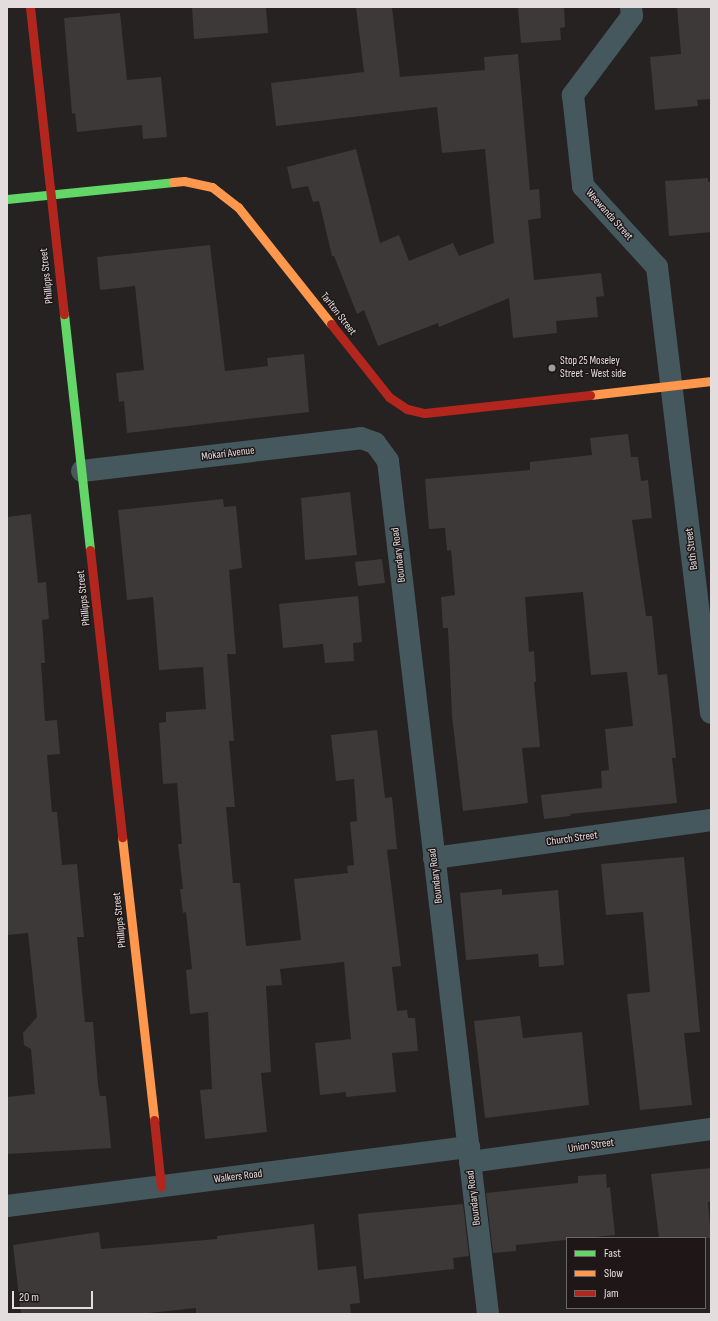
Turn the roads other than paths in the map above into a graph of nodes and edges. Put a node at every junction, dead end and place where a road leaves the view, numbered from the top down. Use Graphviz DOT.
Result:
graph roads {
  1 [pos="30,7"];
  2 [pos="631,7"];
  3 [pos="50,195"];
  4 [pos="7,199"];
  5 [pos="711,381"];
  6 [pos="673,385"];
  7 [pos="375,443"];
  8 [pos="82,471"];
  9 [pos="711,713"];
  10 [pos="711,820"];
  11 [pos="434,858"];
  12 [pos="711,1129"];
  13 [pos="469,1154"];
  14 [pos="161,1186"];
  15 [pos="7,1206"];
  16 [pos="488,1314"];
  1 -- 3 [label="street, Phillipps Street"];
  2 -- 6 [label="street, Weewanda Street"];
  3 -- 4 [label="street, Tarlton Street"];
  3 -- 6 [label="street, Tarlton Street"];
  3 -- 8 [label="street, Phillipps Street"];
  5 -- 6 [label="street, Tarlton Street"];
  6 -- 9 [label="street, Bath Street"];
  7 -- 8 [label="street, Mokari Avenue"];
  7 -- 11 [label="street, Boundary Road"];
  8 -- 14 [label="street, Phillipps Street"];
  10 -- 11 [label="street, Church Street"];
  11 -- 13 [label="street, Boundary Road"];
  12 -- 13 [label="street, Union Street"];
  13 -- 14 [label="street, Walkers Road"];
  13 -- 16 [label="street, Boundary Road"];
  14 -- 15 [label="street, Walkers Road"];
}
